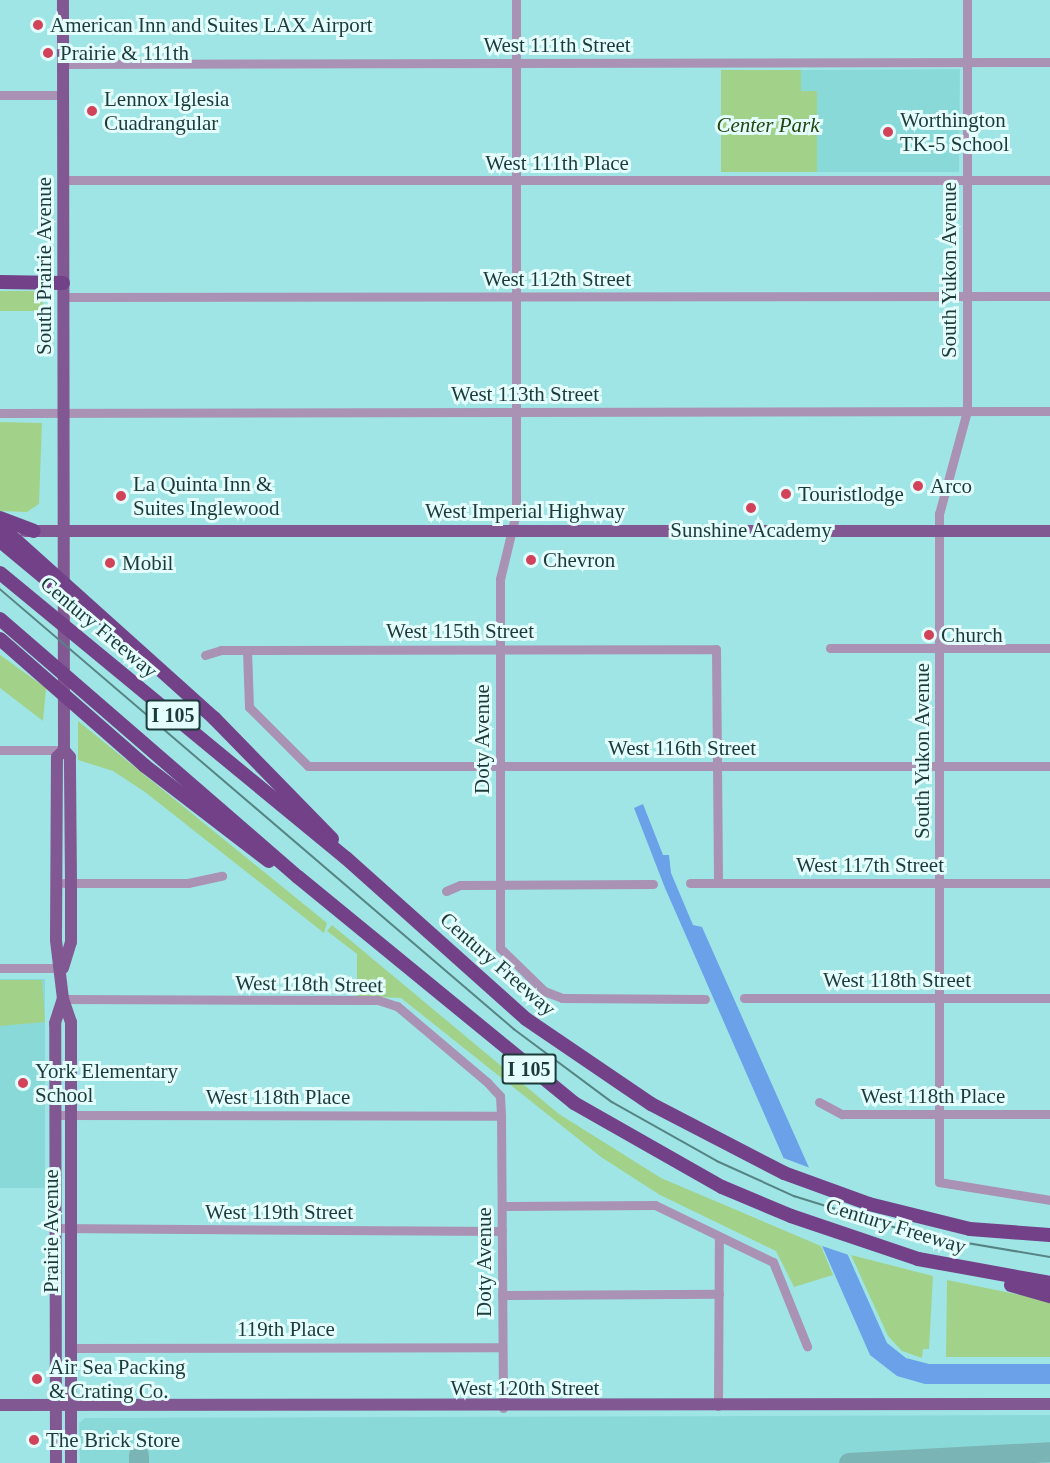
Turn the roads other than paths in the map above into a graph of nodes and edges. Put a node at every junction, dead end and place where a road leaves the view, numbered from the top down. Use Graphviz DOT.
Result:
graph roads {
  1 [pos="63,0"];
  2 [pos="516,0"];
  3 [pos="967,0"];
  4 [pos="966,62"];
  5 [pos="1050,62"];
  6 [pos="516,63"];
  7 [pos="63,64"];
  8 [pos="0,95"];
  9 [pos="63,95"];
  10 [pos="63,180"];
  11 [pos="967,180"];
  12 [pos="1050,180"];
  13 [pos="518,181"];
  14 [pos="0,282"];
  15 [pos="63,283"];
  16 [pos="1050,296"];
  17 [pos="63,297"];
  18 [pos="518,297"];
  19 [pos="967,297"];
  20 [pos="517,411"];
  21 [pos="967,411"];
  22 [pos="1050,411"];
  23 [pos="0,413"];
  24 [pos="63,413"];
  25 [pos="0,518"];
  26 [pos="0,526"];
  27 [pos="0,531"];
  28 [pos="33,531"];
  29 [pos="63,531"];
  30 [pos="509,531"];
  31 [pos="939,531"];
  32 [pos="1050,531"];
  33 [pos="0,541"];
  34 [pos="0,573"];
  35 [pos="0,619"];
  36 [pos="0,640"];
  37 [pos="830,648"];
  38 [pos="1050,648"];
  39 [pos="500,649"];
  40 [pos="940,649"];
  41 [pos="247,650"];
  42 [pos="136,651"];
  43 [pos="205,655"];
  44 [pos="0,750"];
  45 [pos="64,750"];
  46 [pos="718,766"];
  47 [pos="940,766"];
  48 [pos="1050,766"];
  49 [pos="500,767"];
  50 [pos="346,858"];
  51 [pos="222,876"];
  52 [pos="298,877"];
  53 [pos="940,882"];
  54 [pos="1050,882"];
  55 [pos="56,883"];
  56 [pos="71,883"];
  57 [pos="501,883"];
  58 [pos="690,883"];
  59 [pos="718,883"];
  60 [pos="653,884"];
  61 [pos="446,891"];
  62 [pos="0,968"];
  63 [pos="63,968"];
  64 [pos="744,998"];
  65 [pos="1050,998"];
  66 [pos="63,999"];
  67 [pos="705,999"];
  68 [pos="939,999"];
  69 [pos="819,1102"];
  70 [pos="1050,1114"];
  71 [pos="55,1115"];
  72 [pos="70,1115"];
  73 [pos="939,1115"];
  74 [pos="501,1116"];
  75 [pos="1050,1200"];
  76 [pos="502,1206"];
  77 [pos="55,1228"];
  78 [pos="70,1228"];
  79 [pos="502,1231"];
  80 [pos="1050,1235"];
  81 [pos="719,1238"];
  82 [pos="966,1270"];
  83 [pos="1050,1283"];
  84 [pos="719,1294"];
  85 [pos="502,1295"];
  86 [pos="1050,1296"];
  87 [pos="807,1346"];
  88 [pos="502,1347"];
  89 [pos="70,1348"];
  90 [pos="1050,1404"];
  91 [pos="0,1406"];
  92 [pos="57,1406"];
  93 [pos="70,1406"];
  94 [pos="718,1406"];
  95 [pos="503,1408"];
  96 [pos="56,1463"];
  97 [pos="71,1463"];
  1 -- 7 [label="main road, South Prairie Avenue"];
  2 -- 6 [label="street, Doty Avenue"];
  3 -- 4 [label="street, South Yukon Avenue"];
  4 -- 5 [label="street, West 111th Street"];
  4 -- 6 [label="street, West 111th Street"];
  4 -- 11 [label="street, South Yukon Avenue"];
  6 -- 7 [label="street, West 111th Street"];
  6 -- 13 [label="street, Doty Avenue"];
  7 -- 9 [label="main road, South Prairie Avenue"];
  8 -- 9 [label="street"];
  9 -- 10 [label="main road, South Prairie Avenue"];
  10 -- 13 [label="street, West 111th Place"];
  10 -- 15 [label="main road, South Prairie Avenue"];
  11 -- 12 [label="street, West 111th Place"];
  11 -- 13 [label="street, West 111th Place"];
  11 -- 19 [label="street, South Yukon Avenue"];
  13 -- 18 [label="street, Doty Avenue"];
  14 -- 15 [label="highway"];
  15 -- 17 [label="main road, South Prairie Avenue"];
  16 -- 19 [label="street, West 112th Street"];
  17 -- 18 [label="street, West 112th Street"];
  17 -- 24 [label="main road, South Prairie Avenue"];
  18 -- 19 [label="street, West 112th Street"];
  18 -- 20 [label="street, Doty Avenue"];
  19 -- 21 [label="street, South Yukon Avenue"];
  20 -- 21 [label="street, West 113th Street"];
  20 -- 24 [label="street, West 113th Street"];
  20 -- 30 [label="street, Doty Avenue"];
  21 -- 22 [label="street, West 113th Street"];
  21 -- 31 [label="street, South Yukon Avenue"];
  23 -- 24 [label="street, West 113th Street"];
  24 -- 29 [label="main road, South Prairie Avenue"];
  25 -- 28 [label="highway"];
  26 -- 42 [label="highway"];
  27 -- 28 [label="main road, West Imperial Highway"];
  28 -- 29 [label="main road, West Imperial Highway"];
  29 -- 30 [label="main road, West Imperial Highway"];
  29 -- 45 [label="main road, Prairie Avenue"];
  30 -- 31 [label="main road, West Imperial Highway"];
  30 -- 39 [label="street, Doty Avenue"];
  31 -- 32 [label="main road, West Imperial Highway"];
  31 -- 40 [label="street, South Yukon Avenue"];
  33 -- 42 [label="highway"];
  34 -- 50 [label="highway, Century Freeway / I 105"];
  35 -- 52 [label="highway, Century Freeway / I 105"];
  36 -- 52 [label="highway"];
  37 -- 40 [label="street"];
  38 -- 40 [label="street"];
  39 -- 41 [label="street, West 115th Street"];
  39 -- 46 [label="street, West 115th Street"];
  39 -- 49 [label="street, Doty Avenue"];
  40 -- 47 [label="street, South Yukon Avenue"];
  41 -- 43 [label="street, West 115th Street"];
  41 -- 49 [label="street, West 116th Street"];
  42 -- 50 [label="highway"];
  44 -- 45 [label="street"];
  45 -- 55 [label="main road, Prairie Avenue"];
  45 -- 56 [label="main road, Prairie Avenue"];
  46 -- 47 [label="street, West 116th Street"];
  46 -- 49 [label="street, West 116th Street"];
  46 -- 59 [label="street"];
  47 -- 48 [label="street, West 116th Street"];
  47 -- 53 [label="street, South Yukon Avenue"];
  49 -- 57 [label="street, Doty Avenue"];
  50 -- 80 [label="highway, Century Freeway / I 105"];
  51 -- 56 [label="street"];
  52 -- 82 [label="highway, Century Freeway / I 105"];
  53 -- 54 [label="street, West 117th Street"];
  53 -- 59 [label="street, West 117th Street"];
  53 -- 68 [label="street, South Yukon Avenue"];
  55 -- 56 [label="street"];
  55 -- 63 [label="main road, Prairie Avenue"];
  56 -- 63 [label="main road, Prairie Avenue"];
  57 -- 60 [label="street"];
  57 -- 61 [label="street"];
  57 -- 67 [label="street, Doty Avenue"];
  58 -- 59 [label="street, West 117th Street"];
  62 -- 63 [label="street"];
  63 -- 66 [label="main road, Prairie Avenue"];
  64 -- 68 [label="street, West 118th Street"];
  65 -- 68 [label="street, West 118th Street"];
  66 -- 71 [label="main road, Prairie Avenue"];
  66 -- 72 [label="main road, Prairie Avenue"];
  66 -- 74 [label="street, West 118th Street"];
  68 -- 73 [label="street, South Yukon Avenue"];
  69 -- 73 [label="street, West 118th Place"];
  70 -- 73 [label="street, West 118th Place"];
  71 -- 72 [label="street, West 118th Place"];
  71 -- 77 [label="main road, Prairie Avenue"];
  72 -- 74 [label="street, West 118th Place"];
  72 -- 78 [label="main road, Prairie Avenue"];
  73 -- 75 [label="street, South Yukon Avenue"];
  74 -- 76 [label="street, Doty Avenue"];
  76 -- 79 [label="street, Doty Avenue"];
  76 -- 81 [label="street"];
  77 -- 78 [label="street, West 119th Street"];
  77 -- 92 [label="main road, Prairie Avenue"];
  78 -- 79 [label="street, West 119th Street"];
  78 -- 89 [label="main road, Prairie Avenue"];
  79 -- 85 [label="street, Doty Avenue"];
  81 -- 84 [label="street"];
  81 -- 87 [label="street"];
  82 -- 83 [label="highway, Century Freeway / I 105"];
  82 -- 86 [label="highway"];
  84 -- 85 [label="street"];
  84 -- 94 [label="street"];
  85 -- 88 [label="street, Doty Avenue"];
  88 -- 89 [label="street, 119th Place"];
  88 -- 95 [label="street, Doty Avenue"];
  89 -- 93 [label="main road, Prairie Avenue"];
  90 -- 94 [label="main road, West 120th Street"];
  91 -- 92 [label="main road, West 120th Street"];
  92 -- 93 [label="main road, West 120th Street"];
  92 -- 96 [label="main road, Prairie Avenue"];
  93 -- 95 [label="main road, West 120th Street"];
  93 -- 97 [label="main road, Prairie Avenue"];
  94 -- 95 [label="main road, West 120th Street"];
}
